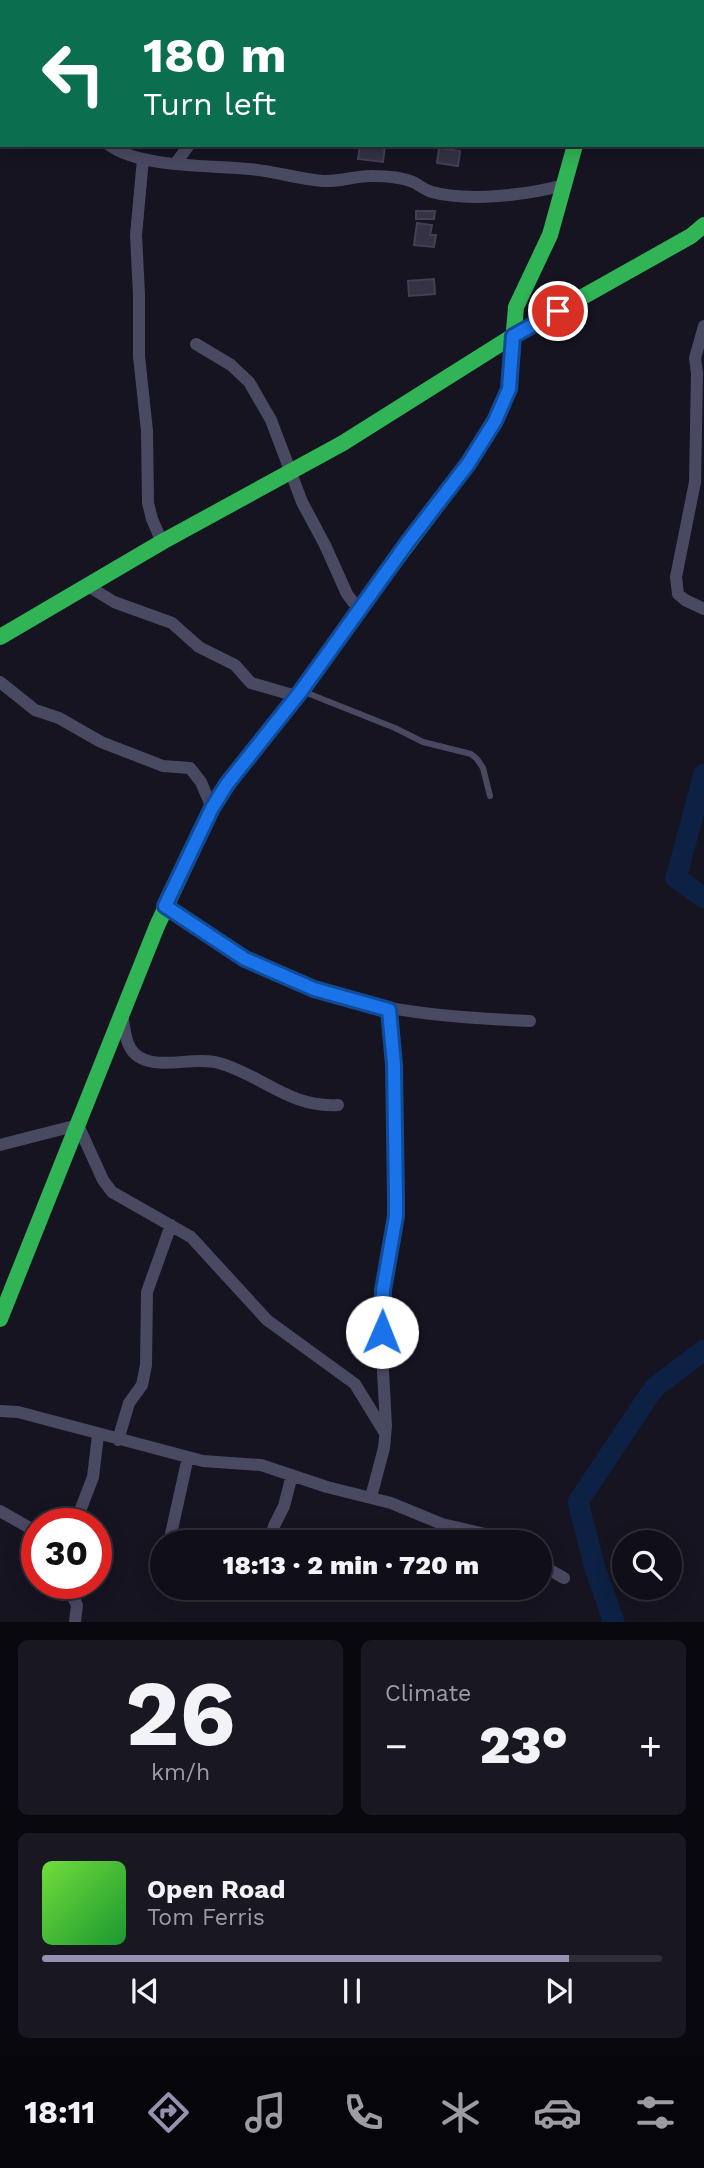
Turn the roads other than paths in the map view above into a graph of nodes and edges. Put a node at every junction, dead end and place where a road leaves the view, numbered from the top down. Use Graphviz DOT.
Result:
graph roads {
  1 [pos="112,147"];
  2 [pos="188,147"];
  3 [pos="574,147"];
  4 [pos="143,159"];
  5 [pos="176,163"];
  6 [pos="564,185"];
  7 [pos="704,225"];
  8 [pos="704,326"];
  9 [pos="513,336"];
  10 [pos="197,344"];
  11 [pos="289,472"];
  12 [pos="162,542"];
  13 [pos="88,586"];
  14 [pos="704,609"];
  15 [pos="359,610"];
  16 [pos="0,637"];
  17 [pos="0,682"];
  18 [pos="298,693"];
  19 [pos="490,796"];
  20 [pos="212,808"];
  21 [pos="165,906"];
  22 [pos="389,1010"];
  23 [pos="122,1014"];
  24 [pos="530,1021"];
  25 [pos="338,1105"];
  26 [pos="78,1125"];
  27 [pos="0,1145"];
  28 [pos="170,1225"];
  29 [pos="0,1320"];
  30 [pos="0,1411"];
  31 [pos="385,1433"];
  32 [pos="98,1435"];
  33 [pos="118,1440"];
  34 [pos="188,1457"];
  35 [pos="292,1475"];
  36 [pos="371,1497"];
  37 [pos="81,1508"];
  38 [pos="0,1511"];
  39 [pos="21,1523"];
  40 [pos="172,1530"];
  41 [pos="273,1530"];
  42 [pos="468,1530"];
  43 [pos="552,1571"];
  44 [pos="564,1578"];
  45 [pos="74,1599"];
  46 [pos="75,1622"];
  1 -- 4 [label="street"];
  2 -- 5 [label="street"];
  3 -- 6 [label="street"];
  4 -- 5 [label="street"];
  4 -- 12 [label="street"];
  5 -- 6 [label="street"];
  6 -- 9 [label="street"];
  7 -- 9 [label="street"];
  8 -- 14 [label="street"];
  9 -- 11 [label="street"];
  9 -- 15 [label="street"];
  10 -- 11 [label="street"];
  11 -- 12 [label="street"];
  11 -- 15 [label="street"];
  12 -- 13 [label="street"];
  13 -- 16 [label="street"];
  13 -- 18 [label="street"];
  15 -- 18 [label="street"];
  17 -- 20 [label="street"];
  18 -- 19 [label="lane"];
  18 -- 20 [label="street"];
  20 -- 21 [label="street"];
  21 -- 22 [label="street"];
  21 -- 23 [label="street"];
  22 -- 24 [label="street"];
  22 -- 31 [label="street"];
  23 -- 25 [label="street"];
  23 -- 26 [label="street"];
  26 -- 27 [label="street"];
  26 -- 28 [label="street"];
  26 -- 29 [label="street"];
  28 -- 31 [label="street"];
  28 -- 33 [label="street"];
  30 -- 32 [label="street"];
  31 -- 36 [label="street"];
  32 -- 33 [label="street"];
  32 -- 37 [label="street"];
  33 -- 34 [label="street"];
  34 -- 35 [label="street"];
  34 -- 40 [label="street"];
  35 -- 36 [label="street"];
  35 -- 41 [label="street"];
  36 -- 42 [label="street"];
  38 -- 39 [label="street"];
  43 -- 44 [label="street"];
  45 -- 46 [label="street"];
}
